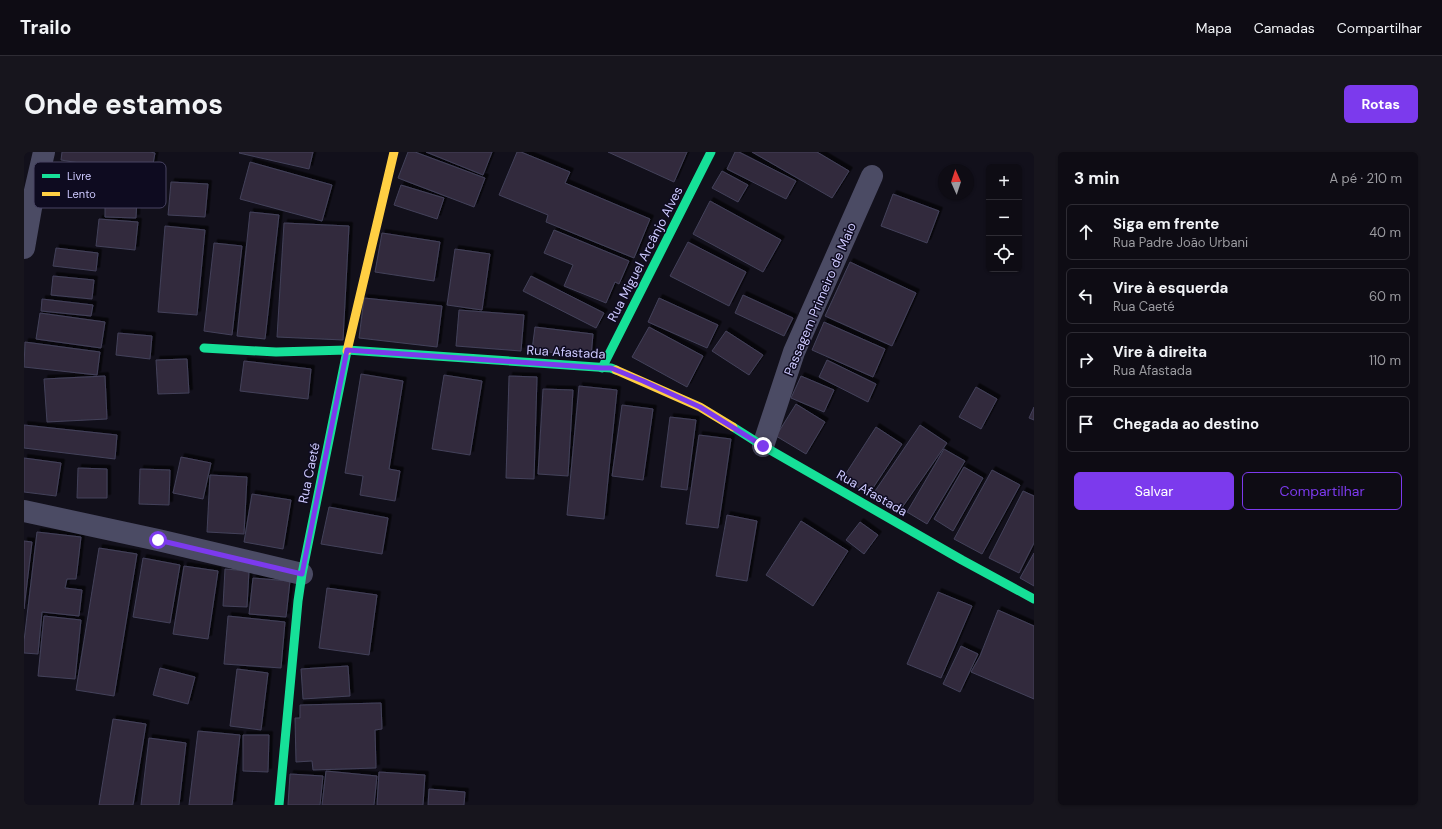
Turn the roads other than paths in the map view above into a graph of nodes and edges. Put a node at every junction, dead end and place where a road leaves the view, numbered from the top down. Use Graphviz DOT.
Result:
graph roads {
  1 [pos="44,152"];
  2 [pos="394,152"];
  3 [pos="711,152"];
  4 [pos="42,162"];
  5 [pos="872,176"];
  6 [pos="34,195"];
  7 [pos="24,248"];
  8 [pos="204,348"];
  9 [pos="347,350"];
  10 [pos="602,368"];
  11 [pos="763,446"];
  12 [pos="24,511"];
  13 [pos="302,574"];
  14 [pos="1034,599"];
  15 [pos="279,805"];
  1 -- 4 [label="street"];
  2 -- 9 [label="street, Rua Caeté"];
  3 -- 10 [label="street, Rua Miguel Arcânjo Alves"];
  5 -- 11 [label="street, Passagem Primeiro de Maio"];
  6 -- 7 [label="street"];
  8 -- 9 [label="street, Rua Afastada"];
  9 -- 10 [label="street, Rua Afastada"];
  9 -- 13 [label="street, Rua Caeté"];
  10 -- 11 [label="street, Rua Afastada"];
  11 -- 14 [label="street, Rua Afastada"];
  12 -- 13 [label="street"];
  13 -- 15 [label="street, Rua Caeté"];
}
